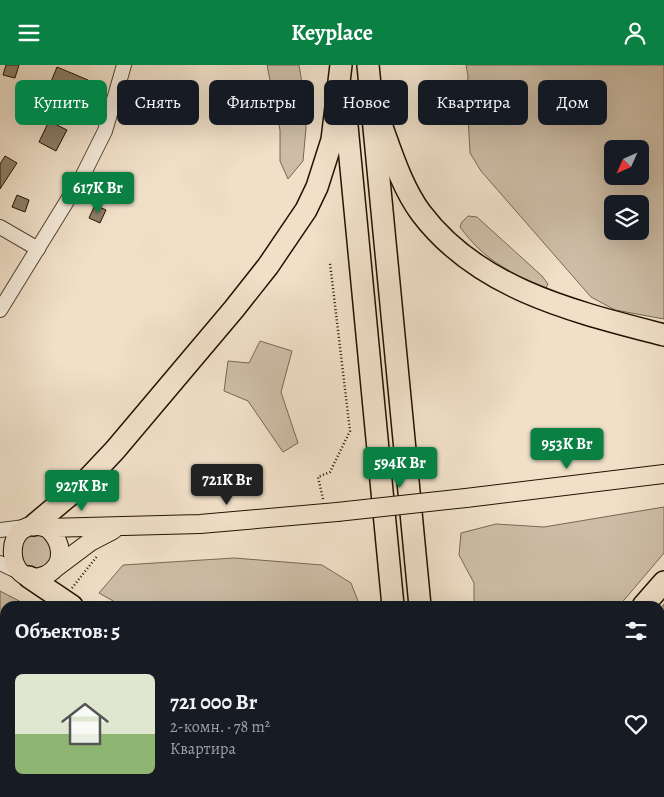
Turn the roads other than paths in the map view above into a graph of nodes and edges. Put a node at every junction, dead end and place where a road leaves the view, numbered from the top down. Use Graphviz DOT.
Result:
graph roads {
  1 [pos="124,65"];
  2 [pos="341,65"];
  3 [pos="368,65"];
  4 [pos="369,80"];
  5 [pos="374,125"];
  6 [pos="381,125"];
  7 [pos="0,227"];
  8 [pos="38,249"];
  9 [pos="0,310"];
  10 [pos="664,335"];
  11 [pos="664,474"];
  12 [pos="35,527"];
  13 [pos="118,528"];
  14 [pos="0,530"];
  15 [pos="0,563"];
  16 [pos="53,570"];
  17 [pos="24,574"];
  18 [pos="664,582"];
  19 [pos="64,601"];
  20 [pos="393,601"];
  21 [pos="420,601"];
  22 [pos="647,601"];
  1 -- 8 [label="street"];
  2 -- 12 [label="highway"];
  2 -- 20 [label="highway"];
  3 -- 4 [label="highway"];
  5 -- 21 [label="highway"];
  6 -- 10 [label="highway"];
  7 -- 8 [label="street"];
  8 -- 9 [label="street"];
  11 -- 13 [label="main road, bridge"];
  12 -- 13 [label="main road"];
  12 -- 14 [label="street"];
  12 -- 16 [label="main road"];
  12 -- 17 [label="main road"];
  13 -- 16 [label="main road"];
  15 -- 17 [label="street"];
  16 -- 17 [label="main road"];
  17 -- 19 [label="highway"];
  18 -- 22 [label="highway"];
}
